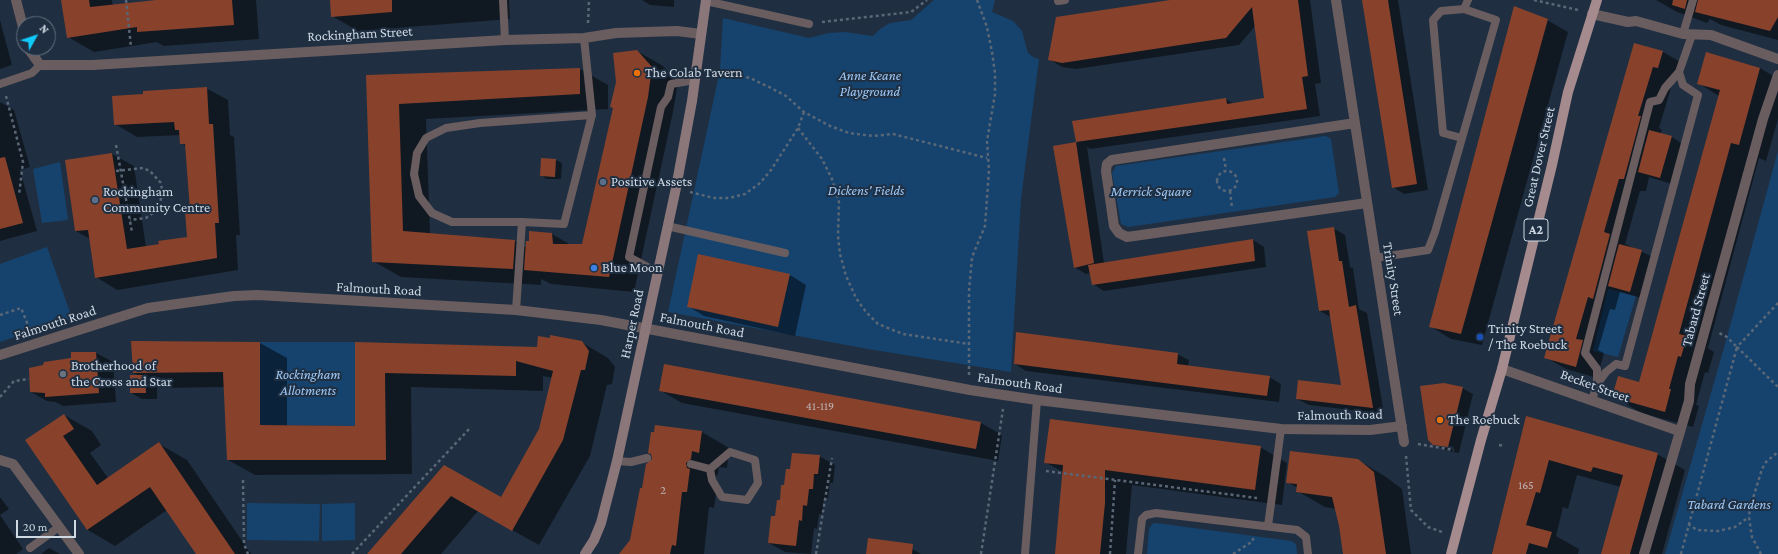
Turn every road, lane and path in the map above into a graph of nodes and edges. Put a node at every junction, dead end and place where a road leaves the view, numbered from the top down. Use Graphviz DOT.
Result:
graph roads {
  1 [pos="16,0"];
  2 [pos="126,0"];
  3 [pos="503,0"];
  4 [pos="590,0"];
  5 [pos="927,0"];
  6 [pos="977,0"];
  7 [pos="1336,0"];
  8 [pos="1468,0"];
  9 [pos="1534,0"];
  10 [pos="1597,0"];
  11 [pos="1693,0"];
  12 [pos="706,1"];
  13 [pos="1568,8"];
  14 [pos="1464,9"];
  15 [pos="1592,14"];
  16 [pos="20,16"];
  17 [pos="809,24"];
  18 [pos="701,34"];
  19 [pos="1688,34"];
  20 [pos="586,37"];
  21 [pos="505,40"];
  22 [pos="34,56"];
  23 [pos="1778,59"];
  24 [pos="132,62"];
  25 [pos="40,65"];
  26 [pos="696,68"];
  27 [pos="1679,72"];
  28 [pos="1778,75"];
  29 [pos="695,80"];
  30 [pos="1,83"];
  31 [pos="804,112"];
  32 [pos="592,115"];
  33 [pos="1355,123"];
  34 [pos="798,128"];
  35 [pos="1462,138"];
  36 [pos="116,146"];
  37 [pos="987,158"];
  38 [pos="116,171"];
  39 [pos="1219,176"];
  40 [pos="676,188"];
  41 [pos="19,195"];
  42 [pos="1367,203"];
  43 [pos="130,220"];
  44 [pos="522,222"];
  45 [pos="667,226"];
  46 [pos="132,232"];
  47 [pos="785,253"];
  48 [pos="1375,258"];
  49 [pos="657,272"];
  50 [pos="1778,303"];
  51 [pos="516,310"];
  52 [pos="0,315"];
  53 [pos="645,328"];
  54 [pos="1723,335"];
  55 [pos="34,344"];
  56 [pos="969,344"];
  57 [pos="1737,347"];
  58 [pos="0,355"];
  59 [pos="1502,369"];
  60 [pos="29,380"];
  61 [pos="1597,384"];
  62 [pos="1778,387"];
  63 [pos="970,390"];
  64 [pos="1005,395"];
  65 [pos="0,397"];
  66 [pos="1037,400"];
  67 [pos="1592,400"];
  68 [pos="1402,426"];
  69 [pos="471,427"];
  70 [pos="1281,429"];
  71 [pos="1679,431"];
  72 [pos="1404,442"];
  73 [pos="1499,445"];
  74 [pos="1505,446"];
  75 [pos="1454,450"];
  76 [pos="1778,452"];
  77 [pos="647,458"];
  78 [pos="832,458"];
  79 [pos="0,460"];
  80 [pos="617,461"];
  81 [pos="690,464"];
  82 [pos="710,469"];
  83 [pos="1032,469"];
  84 [pos="243,480"];
  85 [pos="1115,480"];
  86 [pos="1260,492"];
  87 [pos="1749,517"];
  88 [pos="1688,524"];
  89 [pos="1255,525"];
  90 [pos="1268,526"];
  91 [pos="59,527"];
  92 [pos="1456,538"];
  93 [pos="30,548"];
  94 [pos="78,554"];
  95 [pos="248,554"];
  96 [pos="352,554"];
  97 [pos="585,554"];
  98 [pos="816,554"];
  99 [pos="981,554"];
  100 [pos="1025,554"];
  101 [pos="1110,554"];
  102 [pos="1138,554"];
  103 [pos="1233,554"];
  104 [pos="1308,554"];
  105 [pos="1451,554"];
  106 [pos="1644,554"];
  107 [pos="1681,554"];
  108 [pos="1761,554"];
  1 -- 16 [label="street"];
  2 -- 24 [label="path"];
  3 -- 21 [label="lane"];
  4 -- 20 [label="path"];
  5 -- 17 [label="path"];
  6 -- 37 [label="path"];
  7 -- 33 [label="street, Trinity Street"];
  8 -- 14 [label="lane"];
  9 -- 13 [label="path"];
  10 -- 15 [label="main road, Great Dover Street / A2"];
  11 -- 19 [label="lane"];
  12 -- 17 [label="lane"];
  12 -- 18 [label="main road, Harper Road"];
  14 -- 35 [label="lane"];
  14 -- 35 [label="lane"];
  15 -- 19 [label="street"];
  15 -- 59 [label="main road, Great Dover Street / A2"];
  18 -- 20 [label="street, Rockingham Street"];
  18 -- 26 [label="main road, Harper Road"];
  19 -- 23 [label="street"];
  19 -- 27 [label="lane"];
  20 -- 21 [label="street, Rockingham Street"];
  20 -- 32 [label="lane"];
  21 -- 24 [label="street, Rockingham Street"];
  22 -- 25 [label="street"];
  24 -- 25 [label="street, Rockingham Street"];
  25 -- 30 [label="lane"];
  26 -- 29 [label="main road, Harper Road"];
  26 -- 31 [label="path"];
  27 -- 61 [label="lane"];
  27 -- 61 [label="lane"];
  28 -- 71 [label="street, Tabard Street"];
  29 -- 40 [label="main road, Harper Road"];
  29 -- 49 [label="lane"];
  30 -- 41 [label="path"];
  31 -- 34 [label="path"];
  31 -- 37 [label="path"];
  32 -- 44 [label="lane"];
  32 -- 44 [label="lane"];
  33 -- 42 [label="street, Trinity Street"];
  33 -- 42 [label="street"];
  34 -- 40 [label="path"];
  34 -- 56 [label="path"];
  35 -- 48 [label="lane"];
  36 -- 43 [label="path"];
  37 -- 56 [label="path"];
  38 -- 43 [label="path"];
  39 -- 39 [label="path"];
  40 -- 45 [label="main road, Harper Road"];
  42 -- 48 [label="street, Trinity Street"];
  43 -- 46 [label="path"];
  44 -- 51 [label="lane"];
  45 -- 47 [label="lane"];
  45 -- 49 [label="main road, Harper Road"];
  48 -- 68 [label="street, Trinity Street"];
  49 -- 53 [label="main road, Harper Road"];
  50 -- 57 [label="path"];
  51 -- 53 [label="street, Falmouth Road"];
  51 -- 55 [label="street, Falmouth Road"];
  52 -- 55 [label="path"];
  53 -- 63 [label="street, Falmouth Road"];
  53 -- 80 [label="main road, Harper Road"];
  54 -- 57 [label="path"];
  55 -- 58 [label="street, Falmouth Road"];
  56 -- 63 [label="path"];
  57 -- 62 [label="path"];
  57 -- 88 [label="path"];
  59 -- 67 [label="street, Becket Street"];
  59 -- 92 [label="main road, Great Dover Street / A2"];
  60 -- 65 [label="path"];
  61 -- 67 [label="lane"];
  63 -- 64 [label="street, Falmouth Road"];
  64 -- 66 [label="street, Falmouth Road"];
  64 -- 99 [label="path"];
  66 -- 70 [label="street, Falmouth Road"];
  66 -- 83 [label="lane"];
  67 -- 71 [label="street, Becket Street"];
  68 -- 70 [label="street, Falmouth Road"];
  68 -- 72 [label="street, Trinity Street"];
  69 -- 96 [label="path"];
  70 -- 90 [label="lane"];
  71 -- 106 [label="street, Tabard Street"];
  72 -- 75 [label="path"];
  72 -- 92 [label="path"];
  73 -- 74 [label="path"];
  76 -- 87 [label="path"];
  77 -- 80 [label="lane"];
  78 -- 98 [label="path"];
  79 -- 91 [label="street"];
  80 -- 97 [label="main road, Harper Road"];
  81 -- 82 [label="lane"];
  82 -- 82 [label="lane"];
  83 -- 85 [label="path"];
  83 -- 100 [label="lane"];
  84 -- 95 [label="path"];
  85 -- 86 [label="path"];
  85 -- 101 [label="path"];
  87 -- 88 [label="path"];
  87 -- 108 [label="path"];
  88 -- 107 [label="path"];
  89 -- 90 [label="lane"];
  89 -- 102 [label="lane"];
  89 -- 103 [label="path"];
  90 -- 104 [label="lane"];
  91 -- 93 [label="lane"];
  91 -- 94 [label="street"];
  92 -- 105 [label="main road, Great Dover Street / A2"];
}
